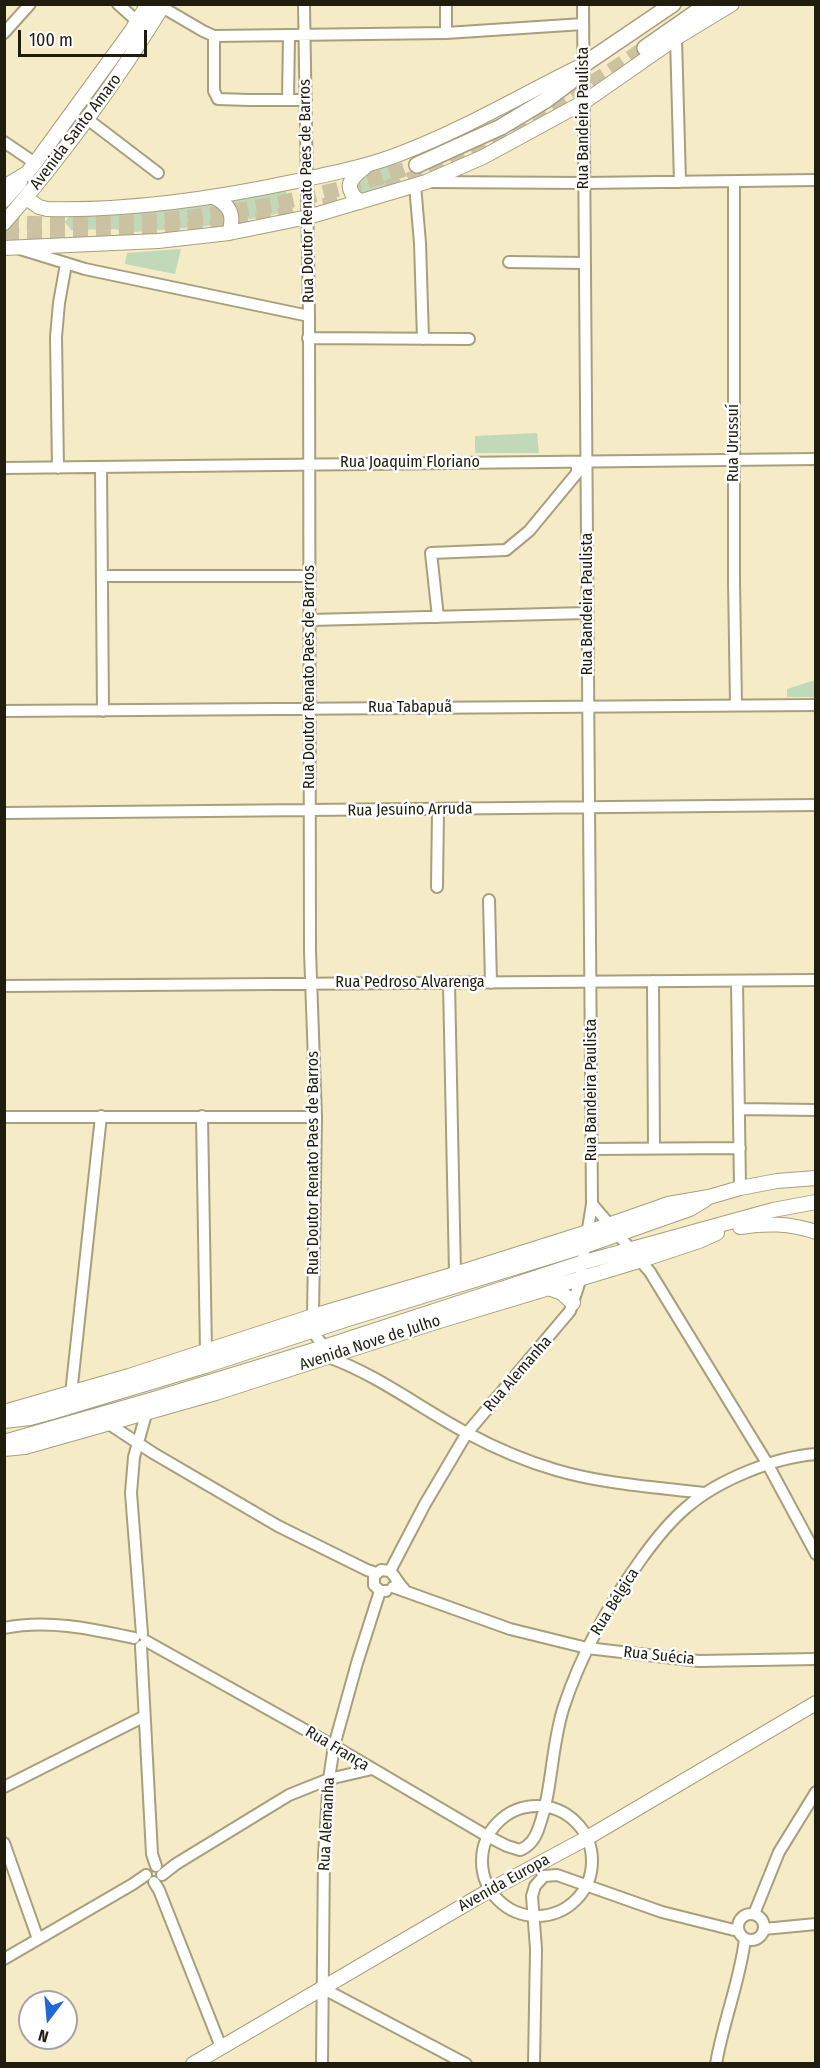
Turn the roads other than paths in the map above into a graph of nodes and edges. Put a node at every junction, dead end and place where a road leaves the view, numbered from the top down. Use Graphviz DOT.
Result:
graph roads {
  1 [pos="30,4"];
  2 [pos="118,4"];
  3 [pos="148,4"];
  4 [pos="304,4"];
  5 [pos="446,4"];
  6 [pos="583,4"];
  7 [pos="673,4"];
  8 [pos="708,4"];
  9 [pos="732,4"];
  10 [pos="163,6"];
  11 [pos="137,21"];
  12 [pos="583,24"];
  13 [pos="4,33"];
  14 [pos="446,33"];
  15 [pos="304,35"];
  16 [pos="214,36"];
  17 [pos="289,36"];
  18 [pos="676,38"];
  19 [pos="645,48"];
  20 [pos="583,66"];
  21 [pos="306,99"];
  22 [pos="288,100"];
  23 [pos="584,102"];
  24 [pos="86,118"];
  25 [pos="4,142"];
  26 [pos="369,164"];
  27 [pos="417,165"];
  28 [pos="31,168"];
  29 [pos="158,173"];
  30 [pos="307,179"];
  31 [pos="816,180"];
  32 [pos="680,182"];
  33 [pos="734,182"];
  34 [pos="421,183"];
  35 [pos="584,183"];
  36 [pos="4,187"];
  37 [pos="214,197"];
  38 [pos="26,198"];
  39 [pos="4,200"];
  40 [pos="360,202"];
  41 [pos="308,217"];
  42 [pos="4,223"];
  43 [pos="229,233"];
  44 [pos="64,245"];
  45 [pos="9,248"];
  46 [pos="509,262"];
  47 [pos="585,263"];
  48 [pos="66,264"];
  49 [pos="309,316"];
  50 [pos="308,338"];
  51 [pos="423,339"];
  52 [pos="469,339"];
  53 [pos="816,459"];
  54 [pos="734,460"];
  55 [pos="309,464"];
  56 [pos="100,467"];
  57 [pos="4,468"];
  58 [pos="58,468"];
  59 [pos="582,468"];
  60 [pos="103,576"];
  61 [pos="310,576"];
  62 [pos="587,613"];
  63 [pos="438,617"];
  64 [pos="310,620"];
  65 [pos="736,705"];
  66 [pos="816,705"];
  67 [pos="588,707"];
  68 [pos="310,709"];
  69 [pos="4,711"];
  70 [pos="104,711"];
  71 [pos="816,805"];
  72 [pos="589,806"];
  73 [pos="438,810"];
  74 [pos="309,812"];
  75 [pos="4,813"];
  76 [pos="437,887"];
  77 [pos="489,900"];
  78 [pos="816,980"];
  79 [pos="653,981"];
  80 [pos="737,981"];
  81 [pos="491,982"];
  82 [pos="592,982"];
  83 [pos="449,983"];
  84 [pos="311,984"];
  85 [pos="4,986"];
  86 [pos="739,1109"];
  87 [pos="816,1110"];
  88 [pos="4,1116"];
  89 [pos="101,1116"];
  90 [pos="202,1116"];
  91 [pos="316,1116"];
  92 [pos="654,1148"];
  93 [pos="740,1148"];
  94 [pos="592,1149"];
  95 [pos="816,1178"];
  96 [pos="740,1188"];
  97 [pos="816,1202"];
  98 [pos="592,1204"];
  99 [pos="727,1226"];
  100 [pos="614,1229"];
  101 [pos="588,1232"];
  102 [pos="816,1232"];
  103 [pos="585,1246"];
  104 [pos="637,1255"];
  105 [pos="581,1263"];
  106 [pos="455,1274"];
  107 [pos="580,1278"];
  108 [pos="548,1288"];
  109 [pos="573,1303"];
  110 [pos="314,1316"];
  111 [pos="315,1330"];
  112 [pos="348,1350"];
  113 [pos="206,1352"];
  114 [pos="326,1352"];
  115 [pos="356,1367"];
  116 [pos="71,1394"];
  117 [pos="4,1412"];
  118 [pos="146,1414"];
  119 [pos="4,1420"];
  120 [pos="109,1424"];
  121 [pos="467,1433"];
  122 [pos="4,1442"];
  123 [pos="137,1443"];
  124 [pos="4,1449"];
  125 [pos="816,1454"];
  126 [pos="767,1463"];
  127 [pos="704,1493"];
  128 [pos="816,1554"];
  129 [pos="372,1574"];
  130 [pos="393,1579"];
  131 [pos="380,1591"];
  132 [pos="4,1628"];
  133 [pos="141,1640"];
  134 [pos="587,1648"];
  135 [pos="816,1659"];
  136 [pos="816,1703"];
  137 [pos="143,1717"];
  138 [pos="334,1746"];
  139 [pos="372,1769"];
  140 [pos="328,1784"];
  141 [pos="4,1787"];
  142 [pos="816,1792"];
  143 [pos="544,1806"];
  144 [pos="487,1836"];
  145 [pos="587,1838"];
  146 [pos="4,1843"];
  147 [pos="529,1845"];
  148 [pos="155,1876"];
  149 [pos="586,1886"];
  150 [pos="490,1890"];
  151 [pos="534,1916"];
  152 [pos="760,1921"];
  153 [pos="816,1924"];
  154 [pos="743,1934"];
  155 [pos="38,1939"];
  156 [pos="4,1959"];
  157 [pos="324,1989"];
  158 [pos="221,2047"];
  159 [pos="193,2064"];
  160 [pos="322,2064"];
  161 [pos="466,2064"];
  162 [pos="534,2064"];
  163 [pos="716,2064"];
  1 -- 13 [label="street"];
  2 -- 11 [label="street"];
  3 -- 11 [label="main road, Avenida Santo Amaro"];
  4 -- 15 [label="street, Rua Doutor Renato Paes de Barros"];
  5 -- 14 [label="street"];
  6 -- 12 [label="street, Rua Bandeira Paulista"];
  7 -- 20 [label="highway"];
  8 -- 19 [label="highway"];
  9 -- 18 [label="main road"];
  10 -- 16 [label="street"];
  10 -- 24 [label="main road, Avenida Santo Amaro"];
  11 -- 28 [label="main road, Avenida Santo Amaro"];
  12 -- 14 [label="street"];
  12 -- 20 [label="street, Rua Bandeira Paulista"];
  14 -- 15 [label="street"];
  15 -- 17 [label="street"];
  15 -- 21 [label="street, Rua Doutor Renato Paes de Barros"];
  16 -- 17 [label="street"];
  16 -- 22 [label="street"];
  17 -- 22 [label="street, Rua Doutor Renato Paes de Barros"];
  18 -- 23 [label="main road"];
  18 -- 32 [label="street"];
  20 -- 23 [label="street, Rua Bandeira Paulista"];
  20 -- 26 [label="main road"];
  20 -- 27 [label="highway"];
  21 -- 22 [label="street"];
  21 -- 30 [label="street, Rua Doutor Renato Paes de Barros"];
  23 -- 34 [label="main road"];
  23 -- 35 [label="street, Rua Bandeira Paulista"];
  24 -- 29 [label="street"];
  24 -- 38 [label="main road, Avenida Santo Amaro"];
  25 -- 28 [label="street"];
  26 -- 30 [label="main road"];
  26 -- 40 [label="main road"];
  28 -- 36 [label="main road, Avenida Santo Amaro"];
  28 -- 39 [label="main road"];
  30 -- 37 [label="main road"];
  30 -- 41 [label="street, Rua Doutor Renato Paes de Barros"];
  31 -- 33 [label="street"];
  32 -- 33 [label="street"];
  32 -- 35 [label="street"];
  33 -- 54 [label="street, Rua Urussuí"];
  34 -- 35 [label="street"];
  34 -- 40 [label="main road"];
  34 -- 51 [label="street"];
  35 -- 47 [label="street, Rua Bandeira Paulista"];
  37 -- 38 [label="main road"];
  37 -- 43 [label="main road"];
  38 -- 42 [label="main road, Avenida Santo Amaro"];
  40 -- 41 [label="main road"];
  41 -- 43 [label="main road"];
  41 -- 49 [label="street, Rua Doutor Renato Paes de Barros"];
  43 -- 44 [label="main road"];
  44 -- 45 [label="main road"];
  44 -- 48 [label="street"];
  45 -- 48 [label="street"];
  46 -- 47 [label="street"];
  47 -- 59 [label="street, Rua Bandeira Paulista"];
  48 -- 49 [label="street"];
  48 -- 58 [label="street"];
  49 -- 50 [label="street, Rua Doutor Renato Paes de Barros"];
  50 -- 51 [label="street"];
  50 -- 55 [label="street, Rua Doutor Renato Paes de Barros"];
  51 -- 52 [label="street"];
  53 -- 54 [label="street, Rua Joaquim Floriano"];
  54 -- 59 [label="street, Rua Joaquim Floriano"];
  54 -- 65 [label="street, Rua Urussuí"];
  55 -- 56 [label="street, Rua Joaquim Floriano"];
  55 -- 59 [label="street, Rua Joaquim Floriano"];
  55 -- 61 [label="street, Rua Doutor Renato Paes de Barros"];
  56 -- 58 [label="street, Rua Joaquim Floriano"];
  56 -- 60 [label="street"];
  57 -- 58 [label="street, Rua Joaquim Floriano"];
  59 -- 62 [label="street, Rua Bandeira Paulista"];
  59 -- 63 [label="street"];
  60 -- 61 [label="street"];
  60 -- 70 [label="street"];
  61 -- 64 [label="street, Rua Doutor Renato Paes de Barros"];
  62 -- 63 [label="street"];
  62 -- 67 [label="street, Rua Bandeira Paulista"];
  63 -- 64 [label="street"];
  64 -- 68 [label="street, Rua Doutor Renato Paes de Barros"];
  65 -- 66 [label="street, Rua Tabapuã"];
  65 -- 67 [label="street, Rua Tabapuã"];
  67 -- 68 [label="street, Rua Tabapuã"];
  67 -- 72 [label="street, Rua Bandeira Paulista"];
  68 -- 70 [label="street, Rua Tabapuã"];
  68 -- 74 [label="street, Rua Doutor Renato Paes de Barros"];
  69 -- 70 [label="street, Rua Tabapuã"];
  71 -- 72 [label="street, Rua Jesuíno Arruda"];
  72 -- 73 [label="street, Rua Jesuíno Arruda"];
  72 -- 82 [label="street, Rua Bandeira Paulista"];
  73 -- 74 [label="street, Rua Jesuíno Arruda"];
  73 -- 76 [label="street"];
  74 -- 75 [label="street, Rua Jesuíno Arruda"];
  74 -- 84 [label="street, Rua Doutor Renato Paes de Barros"];
  77 -- 81 [label="street"];
  78 -- 80 [label="street, Rua Pedroso Alvarenga"];
  79 -- 80 [label="street, Rua Pedroso Alvarenga"];
  79 -- 82 [label="street, Rua Pedroso Alvarenga"];
  79 -- 92 [label="street"];
  80 -- 86 [label="street"];
  81 -- 82 [label="street, Rua Pedroso Alvarenga"];
  81 -- 83 [label="street, Rua Pedroso Alvarenga"];
  82 -- 94 [label="street, Rua Bandeira Paulista"];
  83 -- 84 [label="street, Rua Pedroso Alvarenga"];
  83 -- 106 [label="street"];
  84 -- 85 [label="street, Rua Pedroso Alvarenga"];
  84 -- 91 [label="street, Rua Doutor Renato Paes de Barros"];
  86 -- 87 [label="street"];
  86 -- 93 [label="street"];
  88 -- 89 [label="street"];
  89 -- 90 [label="street"];
  89 -- 116 [label="street"];
  90 -- 91 [label="street"];
  90 -- 113 [label="street"];
  91 -- 110 [label="street, Rua Doutor Renato Paes de Barros"];
  92 -- 93 [label="street"];
  92 -- 94 [label="street"];
  93 -- 96 [label="street"];
  94 -- 98 [label="street, Rua Bandeira Paulista"];
  95 -- 96 [label="main road, Avenida Nove de Julho"];
  96 -- 100 [label="main road, Avenida Nove de Julho"];
  97 -- 99 [label="main road, Avenida Nove de Julho"];
  98 -- 100 [label="street"];
  98 -- 101 [label="street, Rua Bandeira Paulista"];
  99 -- 102 [label="main road"];
  99 -- 104 [label="main road, Avenida Nove de Julho"];
  100 -- 101 [label="main road, Avenida Nove de Julho"];
  100 -- 103 [label="main road, Avenida Nove de Julho"];
  100 -- 104 [label="street"];
  101 -- 103 [label="street, Rua Alemanha"];
  101 -- 106 [label="main road, Avenida Nove de Julho"];
  103 -- 105 [label="street, Rua Alemanha"];
  103 -- 111 [label="main road, Avenida Nove de Julho"];
  104 -- 105 [label="main road, Avenida Nove de Julho"];
  104 -- 107 [label="main road, Avenida Nove de Julho"];
  104 -- 126 [label="street"];
  105 -- 107 [label="street, Rua Alemanha"];
  105 -- 114 [label="main road, Avenida Nove de Julho"];
  106 -- 110 [label="main road, Avenida Nove de Julho"];
  107 -- 108 [label="main road, Avenida Nove de Julho"];
  107 -- 109 [label="street, Rua Alemanha"];
  108 -- 109 [label="main road"];
  108 -- 112 [label="main road, Avenida Nove de Julho"];
  109 -- 121 [label="street, Rua Alemanha"];
  110 -- 111 [label="street, Rua Doutor Renato Paes de Barros"];
  110 -- 113 [label="main road, Avenida Nove de Julho"];
  111 -- 114 [label="street, Rua Doutor Renato Paes de Barros"];
  111 -- 119 [label="main road, Avenida Nove de Julho"];
  112 -- 114 [label="main road, Avenida Nove de Julho"];
  112 -- 115 [label="street"];
  113 -- 116 [label="main road, Avenida Nove de Julho"];
  114 -- 115 [label="street"];
  114 -- 118 [label="main road, Avenida Nove de Julho"];
  114 -- 122 [label="main road, Avenida Nove de Julho"];
  115 -- 121 [label="street"];
  116 -- 117 [label="main road, Avenida Nove de Julho"];
  118 -- 120 [label="main road, Avenida Nove de Julho"];
  118 -- 123 [label="street"];
  120 -- 123 [label="street"];
  120 -- 124 [label="main road, Avenida Nove de Julho"];
  121 -- 127 [label="street"];
  121 -- 130 [label="street, Rua Alemanha"];
  123 -- 129 [label="street"];
  123 -- 133 [label="street"];
  125 -- 126 [label="street, Rua Bélgica"];
  126 -- 127 [label="street, Rua Bélgica"];
  126 -- 128 [label="street"];
  127 -- 134 [label="street, Rua Bélgica"];
  129 -- 130 [label="street"];
  129 -- 131 [label="street"];
  130 -- 131 [label="street"];
  130 -- 134 [label="street, Rua Suécia"];
  131 -- 138 [label="street, Rua Alemanha"];
  132 -- 133 [label="street, Rua França"];
  133 -- 137 [label="street"];
  133 -- 138 [label="street, Rua França"];
  134 -- 135 [label="street, Rua Suécia"];
  134 -- 143 [label="street, Rua Bélgica"];
  136 -- 145 [label="main road, Avenida Europa"];
  137 -- 141 [label="street"];
  137 -- 148 [label="street"];
  138 -- 139 [label="street, Rua França"];
  138 -- 140 [label="street, Rua Alemanha"];
  139 -- 140 [label="street"];
  139 -- 144 [label="street, Rua França"];
  140 -- 148 [label="street"];
  140 -- 157 [label="street, Rua Alemanha"];
  142 -- 152 [label="street"];
  143 -- 144 [label="street"];
  143 -- 145 [label="street"];
  143 -- 147 [label="street, Rua Bélgica"];
  144 -- 147 [label="street, Rua França"];
  144 -- 150 [label="street"];
  145 -- 149 [label="street"];
  145 -- 150 [label="main road, Avenida Europa"];
  146 -- 155 [label="street"];
  148 -- 155 [label="street"];
  148 -- 158 [label="street"];
  149 -- 151 [label="street"];
  149 -- 151 [label="street"];
  149 -- 154 [label="street"];
  150 -- 151 [label="street"];
  150 -- 157 [label="main road, Avenida Europa"];
  151 -- 162 [label="street"];
  152 -- 153 [label="street"];
  152 -- 154 [label="street"];
  152 -- 154 [label="street"];
  154 -- 163 [label="street"];
  155 -- 156 [label="street"];
  157 -- 158 [label="main road, Avenida Europa"];
  157 -- 160 [label="street, Rua Alemanha"];
  157 -- 161 [label="street"];
  158 -- 159 [label="main road, Avenida Europa"];
}
